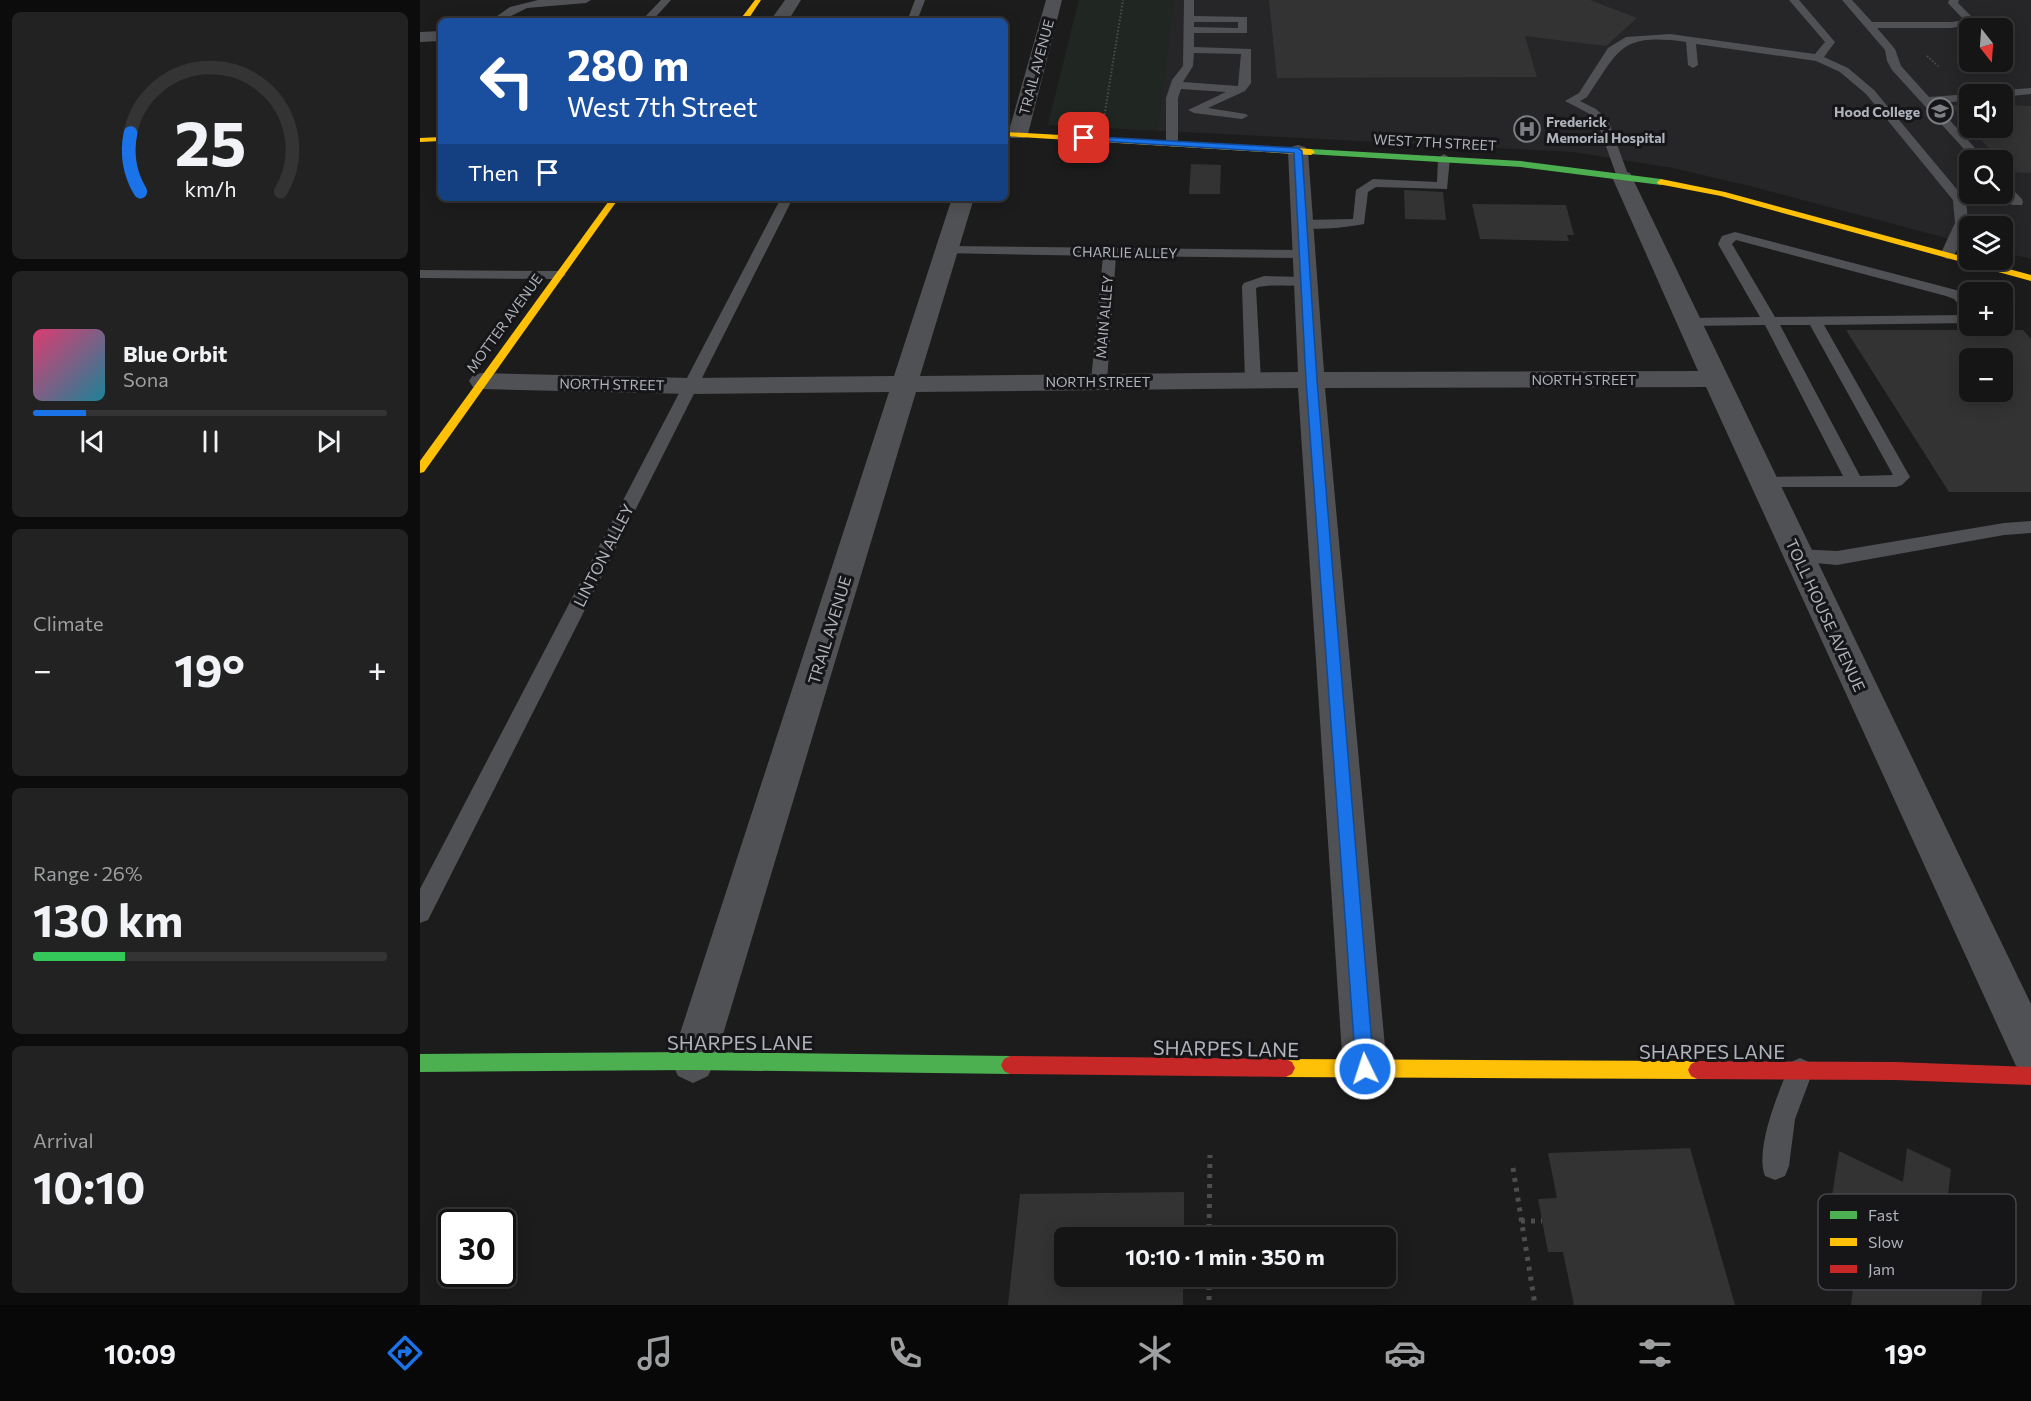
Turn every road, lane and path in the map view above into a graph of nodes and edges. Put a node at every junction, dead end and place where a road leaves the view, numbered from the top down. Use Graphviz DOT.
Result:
graph roads {
  1 [pos="586,0"];
  2 [pos="666,0"];
  3 [pos="758,0"];
  4 [pos="793,0"];
  5 [pos="920,0"];
  6 [pos="1054,0"];
  7 [pos="1123,0"];
  8 [pos="1189,0"];
  9 [pos="1794,0"];
  10 [pos="1847,0"];
  11 [pos="1954,0"];
  12 [pos="497,18"];
  13 [pos="649,18"];
  14 [pos="745,18"];
  15 [pos="781,18"];
  16 [pos="913,18"];
  17 [pos="1870,25"];
  18 [pos="438,36"];
  19 [pos="420,37"];
  20 [pos="1691,40"];
  21 [pos="1190,50"];
  22 [pos="1928,56"];
  23 [pos="1818,58"];
  24 [pos="1694,65"];
  25 [pos="1938,66"];
  26 [pos="1176,85"];
  27 [pos="1241,89"];
  28 [pos="2031,91"];
  29 [pos="2013,92"];
  30 [pos="1959,98"];
  31 [pos="1926,101"];
  32 [pos="1172,110"];
  33 [pos="1194,110"];
  34 [pos="1242,116"];
  35 [pos="1102,127"];
  36 [pos="1011,134"];
  37 [pos="438,139"];
  38 [pos="420,140"];
  39 [pos="1172,143"];
  40 [pos="1971,150"];
  41 [pos="1298,151"];
  42 [pos="1444,158"];
  43 [pos="1623,177"];
  44 [pos="2013,198"];
  45 [pos="613,201"];
  46 [pos="785,201"];
  47 [pos="962,201"];
  48 [pos="2017,202"];
  49 [pos="947,250"];
  50 [pos="1110,252"];
  51 [pos="1304,253"];
  52 [pos="1947,255"];
  53 [pos="420,274"];
  54 [pos="559,275"];
  55 [pos="2031,278"];
  56 [pos="1959,296"];
  57 [pos="1959,319"];
  58 [pos="1770,321"];
  59 [pos="1815,321"];
  60 [pos="1689,322"];
  61 [pos="1714,379"];
  62 [pos="1253,380"];
  63 [pos="1311,380"];
  64 [pos="482,381"];
  65 [pos="1099,381"];
  66 [pos="906,383"];
  67 [pos="690,386"];
  68 [pos="420,469"];
  69 [pos="1854,481"];
  70 [pos="1763,483"];
  71 [pos="2031,527"];
  72 [pos="1798,556"];
  73 [pos="420,912"];
  74 [pos="2031,1051"];
  75 [pos="693,1061"];
  76 [pos="420,1063"];
  77 [pos="1365,1069"];
  78 [pos="1800,1071"];
  79 [pos="2031,1076"];
  80 [pos="1210,1155"];
  81 [pos="1775,1166"];
  82 [pos="1513,1168"];
  83 [pos="1521,1221"];
  84 [pos="1542,1221"];
  85 [pos="1209,1227"];
  86 [pos="1209,1287"];
  87 [pos="1209,1305"];
  88 [pos="1535,1305"];
  1 -- 12 [label="lane"];
  2 -- 13 [label="lane"];
  3 -- 14 [label="main road"];
  4 -- 15 [label="street"];
  5 -- 16 [label="lane"];
  6 -- 36 [label="street, TRAIL AVENUE"];
  7 -- 35 [label="path"];
  8 -- 21 [label="lane"];
  9 -- 23 [label="lane"];
  10 -- 17 [label="lane"];
  11 -- 17 [label="lane"];
  17 -- 31 [label="lane"];
  18 -- 19 [label="street"];
  20 -- 23 [label="lane"];
  20 -- 24 [label="lane"];
  20 -- 43 [label="lane"];
  21 -- 26 [label="lane"];
  21 -- 27 [label="lane"];
  22 -- 25 [label="path"];
  23 -- 52 [label="lane"];
  26 -- 27 [label="lane"];
  26 -- 32 [label="lane"];
  27 -- 33 [label="lane"];
  28 -- 29 [label="lane"];
  30 -- 31 [label="lane"];
  31 -- 40 [label="lane"];
  32 -- 33 [label="lane"];
  32 -- 39 [label="lane"];
  33 -- 34 [label="lane"];
  36 -- 39 [label="main road, WEST 7TH STREET"];
  37 -- 38 [label="main road"];
  39 -- 41 [label="main road, WEST 7TH STREET"];
  41 -- 42 [label="main road, WEST 7TH STREET"];
  41 -- 51 [label="street"];
  42 -- 43 [label="main road, WEST 7TH STREET"];
  42 -- 51 [label="lane"];
  43 -- 52 [label="main road, WEST 7TH STREET"];
  43 -- 60 [label="street, TOLL HOUSE AVENUE"];
  44 -- 48 [label="lane"];
  45 -- 54 [label="main road, MOTTER AVENUE"];
  46 -- 67 [label="lane, LINTON ALLEY"];
  47 -- 49 [label="street, TRAIL AVENUE"];
  49 -- 50 [label="lane, CHARLIE ALLEY"];
  49 -- 66 [label="street, TRAIL AVENUE"];
  50 -- 51 [label="lane, CHARLIE ALLEY"];
  50 -- 65 [label="lane, MAIN ALLEY"];
  51 -- 62 [label="lane"];
  51 -- 63 [label="street"];
  52 -- 55 [label="main road, WEST 7TH STREET"];
  53 -- 54 [label="lane"];
  54 -- 64 [label="main road, MOTTER AVENUE"];
  56 -- 58 [label="lane"];
  57 -- 59 [label="lane"];
  58 -- 59 [label="lane"];
  58 -- 60 [label="lane"];
  58 -- 69 [label="lane"];
  59 -- 69 [label="lane"];
  60 -- 61 [label="street, TOLL HOUSE AVENUE"];
  61 -- 63 [label="street, NORTH STREET"];
  61 -- 70 [label="street, TOLL HOUSE AVENUE"];
  62 -- 63 [label="street, NORTH STREET"];
  62 -- 65 [label="street, NORTH STREET"];
  63 -- 77 [label="street"];
  64 -- 67 [label="street, NORTH STREET"];
  64 -- 68 [label="main road, MOTTER AVENUE"];
  65 -- 66 [label="street, NORTH STREET"];
  66 -- 67 [label="street, NORTH STREET"];
  66 -- 75 [label="street, TRAIL AVENUE"];
  67 -- 73 [label="lane, LINTON ALLEY"];
  69 -- 70 [label="lane"];
  70 -- 72 [label="street, TOLL HOUSE AVENUE"];
  71 -- 72 [label="lane"];
  72 -- 74 [label="street, TOLL HOUSE AVENUE"];
  75 -- 76 [label="main road, SHARPES LANE"];
  75 -- 77 [label="main road, SHARPES LANE"];
  77 -- 78 [label="main road, SHARPES LANE"];
  78 -- 79 [label="main road, SHARPES LANE"];
  78 -- 81 [label="lane"];
  80 -- 85 [label="path"];
  82 -- 83 [label="path"];
  83 -- 84 [label="path"];
  83 -- 88 [label="path"];
  86 -- 87 [label="path"];
}
